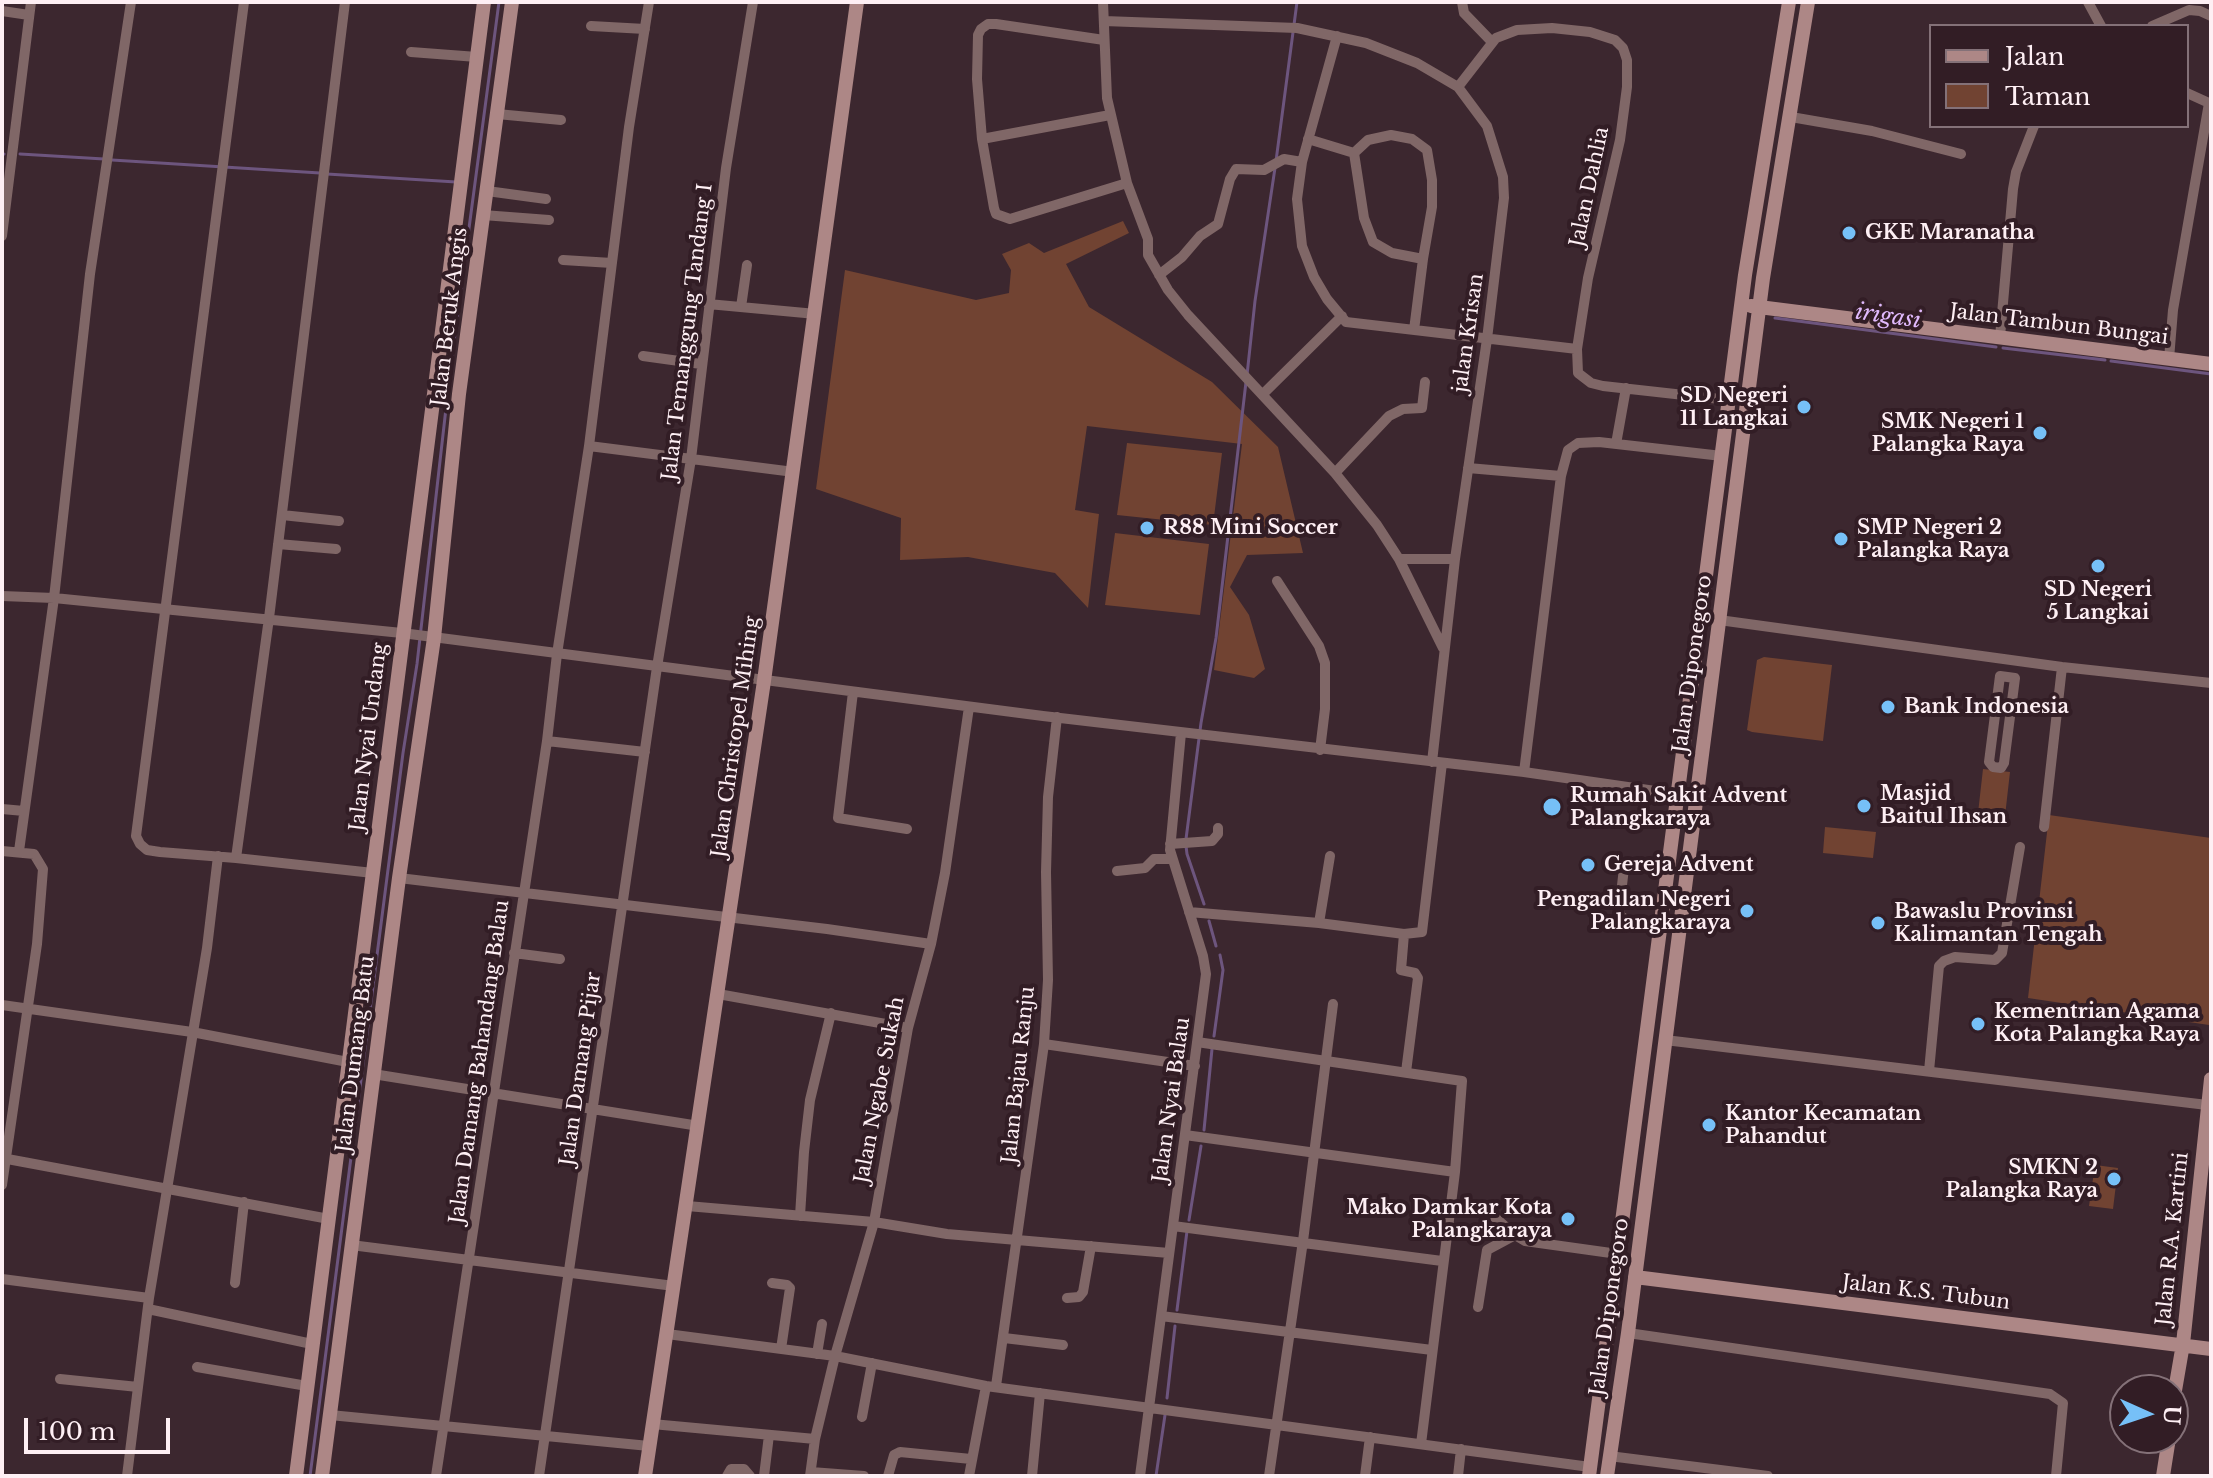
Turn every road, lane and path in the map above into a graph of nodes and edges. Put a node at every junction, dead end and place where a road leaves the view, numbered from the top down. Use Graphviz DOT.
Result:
graph roads {
  1 [pos="31,2"];
  2 [pos="131,2"];
  3 [pos="244,2"];
  4 [pos="345,2"];
  5 [pos="484,2"];
  6 [pos="512,2"];
  7 [pos="649,2"];
  8 [pos="753,2"];
  9 [pos="857,2"];
  10 [pos="1103,2"];
  11 [pos="1462,2"];
  12 [pos="1789,2"];
  13 [pos="1808,2"];
  14 [pos="2088,2"];
  15 [pos="2,11"];
  16 [pos="29,15"];
  17 [pos="2211,16"];
  18 [pos="1104,21"];
  19 [pos="2100,24"];
  20 [pos="2157,24"];
  21 [pos="591,26"];
  22 [pos="645,29"];
  23 [pos="1337,36"];
  24 [pos="1104,40"];
  25 [pos="1492,42"];
  26 [pos="411,52"];
  27 [pos="477,57"];
  28 [pos="1458,87"];
  29 [pos="2189,94"];
  30 [pos="2210,103"];
  31 [pos="497,114"];
  32 [pos="1110,115"];
  33 [pos="1791,117"];
  34 [pos="561,120"];
  35 [pos="2033,128"];
  36 [pos="982,139"];
  37 [pos="1308,139"];
  38 [pos="1354,153"];
  39 [pos="1961,154"];
  40 [pos="1302,162"];
  41 [pos="1127,183"];
  42 [pos="487,191"];
  43 [pos="546,199"];
  44 [pos="483,215"];
  45 [pos="549,220"];
  46 [pos="2,236"];
  47 [pos="1423,259"];
  48 [pos="563,260"];
  49 [pos="612,263"];
  50 [pos="747,265"];
  51 [pos="1159,275"];
  52 [pos="708,304"];
  53 [pos="1742,304"];
  54 [pos="741,307"];
  55 [pos="1760,307"];
  56 [pos="816,314"];
  57 [pos="1342,316"];
  58 [pos="1414,330"];
  59 [pos="2000,337"];
  60 [pos="1487,339"];
  61 [pos="1577,349"];
  62 [pos="643,356"];
  63 [pos="2169,359"];
  64 [pos="701,364"];
  65 [pos="2211,364"];
  66 [pos="1425,382"];
  67 [pos="1626,388"];
  68 [pos="1263,394"];
  69 [pos="1729,400"];
  70 [pos="1616,444"];
  71 [pos="589,446"];
  72 [pos="1722,456"];
  73 [pos="691,459"];
  74 [pos="1468,468"];
  75 [pos="794,472"];
  76 [pos="1335,473"];
  77 [pos="1561,476"];
  78 [pos="282,515"];
  79 [pos="339,521"];
  80 [pos="278,544"];
  81 [pos="336,549"];
  82 [pos="1399,559"];
  83 [pos="1455,559"];
  84 [pos="1277,581"];
  85 [pos="2,596"];
  86 [pos="54,598"];
  87 [pos="164,610"];
  88 [pos="269,618"];
  89 [pos="1719,620"];
  90 [pos="404,633"];
  91 [pos="431,637"];
  92 [pos="1444,651"];
  93 [pos="557,654"];
  94 [pos="2011,660"];
  95 [pos="657,667"];
  96 [pos="2062,667"];
  97 [pos="2008,677"];
  98 [pos="764,681"];
  99 [pos="2211,683"];
  100 [pos="853,692"];
  101 [pos="969,707"];
  102 [pos="1057,717"];
  103 [pos="1191,733"];
  104 [pos="547,741"];
  105 [pos="1320,750"];
  106 [pos="645,752"];
  107 [pos="1437,762"];
  108 [pos="1524,772"];
  109 [pos="1676,794"];
  110 [pos="1696,796"];
  111 [pos="2,809"];
  112 [pos="24,811"];
  113 [pos="2044,827"];
  114 [pos="1218,828"];
  115 [pos="907,829"];
  116 [pos="1177,844"];
  117 [pos="2020,847"];
  118 [pos="2,851"];
  119 [pos="19,851"];
  120 [pos="218,856"];
  121 [pos="1330,856"];
  122 [pos="236,858"];
  123 [pos="1172,859"];
  124 [pos="1624,868"];
  125 [pos="1117,871"];
  126 [pos="373,873"];
  127 [pos="399,878"];
  128 [pos="1664,890"];
  129 [pos="1683,892"];
  130 [pos="522,893"];
  131 [pos="624,905"];
  132 [pos="1195,912"];
  133 [pos="730,919"];
  134 [pos="1319,923"];
  135 [pos="1659,926"];
  136 [pos="1404,934"];
  137 [pos="931,944"];
  138 [pos="514,953"];
  139 [pos="560,959"];
  140 [pos="718,994"];
  141 [pos="1333,1004"];
  142 [pos="2,1005"];
  143 [pos="27,1008"];
  144 [pos="831,1013"];
  145 [pos="908,1028"];
  146 [pos="192,1032"];
  147 [pos="1665,1040"];
  148 [pos="1204,1043"];
  149 [pos="1044,1044"];
  150 [pos="1325,1061"];
  151 [pos="348,1062"];
  152 [pos="1195,1066"];
  153 [pos="1929,1071"];
  154 [pos="1406,1072"];
  155 [pos="373,1074"];
  156 [pos="2211,1079"];
  157 [pos="493,1094"];
  158 [pos="2207,1105"];
  159 [pos="594,1107"];
  160 [pos="699,1126"];
  161 [pos="1192,1136"];
  162 [pos="1313,1153"];
  163 [pos="1631,1157"];
  164 [pos="4,1158"];
  165 [pos="1650,1160"];
  166 [pos="1455,1172"];
  167 [pos="2,1185"];
  168 [pos="167,1187"];
  169 [pos="244,1202"];
  170 [pos="687,1206"];
  171 [pos="1450,1207"];
  172 [pos="800,1216"];
  173 [pos="329,1219"];
  174 [pos="874,1222"];
  175 [pos="1179,1227"];
  176 [pos="1515,1235"];
  177 [pos="1017,1238"];
  178 [pos="1303,1241"];
  179 [pos="351,1245"];
  180 [pos="1091,1246"];
  181 [pos="1169,1253"];
  182 [pos="1618,1254"];
  183 [pos="469,1260"];
  184 [pos="1442,1261"];
  185 [pos="569,1272"];
  186 [pos="1635,1277"];
  187 [pos="2,1279"];
  188 [pos="235,1283"];
  189 [pos="772,1283"];
  190 [pos="674,1286"];
  191 [pos="1067,1298"];
  192 [pos="149,1303"];
  193 [pos="1478,1307"];
  194 [pos="1168,1317"];
  195 [pos="822,1324"];
  196 [pos="1290,1331"];
  197 [pos="1628,1333"];
  198 [pos="667,1334"];
  199 [pos="1004,1338"];
  200 [pos="312,1344"];
  201 [pos="2183,1344"];
  202 [pos="1063,1345"];
  203 [pos="781,1349"];
  204 [pos="2211,1349"];
  205 [pos="1432,1350"];
  206 [pos="817,1354"];
  207 [pos="835,1356"];
  208 [pos="872,1363"];
  209 [pos="197,1367"];
  210 [pos="2178,1374"];
  211 [pos="60,1379"];
  212 [pos="307,1386"];
  213 [pos="991,1386"];
  214 [pos="138,1387"];
  215 [pos="1040,1393"];
  216 [pos="1156,1409"];
  217 [pos="330,1415"];
  218 [pos="862,1417"];
  219 [pos="444,1424"];
  220 [pos="652,1424"];
  221 [pos="1276,1425"];
  222 [pos="544,1435"];
  223 [pos="769,1435"];
  224 [pos="1370,1437"];
  225 [pos="815,1439"];
  226 [pos="1421,1444"];
  227 [pos="649,1446"];
  228 [pos="1461,1449"];
  229 [pos="2166,1454"];
  230 [pos="1609,1456"];
  231 [pos="971,1459"];
  232 [pos="1589,1471"];
  233 [pos="810,1474"];
  234 [pos="127,1476"];
  235 [pos="296,1476"];
  236 [pos="322,1476"];
  237 [pos="436,1476"];
  238 [pos="539,1476"];
  239 [pos="645,1476"];
  240 [pos="727,1476"];
  241 [pos="750,1476"];
  242 [pos="764,1476"];
  243 [pos="864,1476"];
  244 [pos="888,1476"];
  245 [pos="969,1476"];
  246 [pos="1032,1476"];
  247 [pos="1140,1476"];
  248 [pos="1269,1476"];
  249 [pos="1365,1476"];
  250 [pos="1458,1476"];
  251 [pos="1607,1476"];
  252 [pos="1768,1476"];
  253 [pos="2056,1476"];
  254 [pos="2163,1476"];
  1 -- 16 [label="street"];
  2 -- 86 [label="street"];
  3 -- 87 [label="street"];
  4 -- 78 [label="street"];
  5 -- 27 [label="street, Jalan Nyai Undang"];
  6 -- 31 [label="street, Jalan Beruk Angis"];
  7 -- 22 [label="street, Jalan Damang Bahandang Balau"];
  8 -- 52 [label="street, Jalan Temanggung Tandang I"];
  9 -- 56 [label="street, Jalan Christopel Mihing"];
  10 -- 18 [label="street"];
  11 -- 25 [label="street"];
  12 -- 53 [label="street, Jalan Diponegoro"];
  13 -- 33 [label="street, Jalan Diponegoro"];
  14 -- 19 [label="street"];
  15 -- 16 [label="street"];
  16 -- 46 [label="street"];
  17 -- 20 [label="street"];
  18 -- 23 [label="street, jalan Krisan"];
  18 -- 24 [label="street"];
  21 -- 22 [label="street"];
  22 -- 49 [label="street, Jalan Damang Bahandang Balau"];
  23 -- 28 [label="street, jalan Krisan"];
  23 -- 37 [label="street"];
  24 -- 32 [label="street"];
  24 -- 36 [label="street"];
  25 -- 28 [label="street"];
  25 -- 61 [label="street, Jalan Dahlia"];
  26 -- 27 [label="street"];
  27 -- 90 [label="street, Jalan Nyai Undang"];
  28 -- 60 [label="street, jalan Krisan"];
  29 -- 30 [label="street"];
  30 -- 63 [label="street"];
  31 -- 34 [label="street"];
  31 -- 42 [label="street, Jalan Beruk Angis"];
  32 -- 36 [label="street"];
  32 -- 41 [label="street"];
  33 -- 39 [label="street"];
  33 -- 55 [label="street, Jalan Diponegoro"];
  35 -- 59 [label="street"];
  36 -- 41 [label="street"];
  37 -- 38 [label="street"];
  37 -- 40 [label="street"];
  38 -- 47 [label="street"];
  38 -- 47 [label="street"];
  40 -- 51 [label="street"];
  40 -- 57 [label="street"];
  41 -- 51 [label="street"];
  42 -- 43 [label="street"];
  42 -- 44 [label="street, Jalan Beruk Angis"];
  44 -- 45 [label="street"];
  44 -- 91 [label="street, Jalan Beruk Angis"];
  47 -- 58 [label="street"];
  48 -- 49 [label="street"];
  49 -- 71 [label="street, Jalan Damang Bahandang Balau"];
  50 -- 54 [label="street"];
  51 -- 68 [label="street"];
  52 -- 54 [label="street"];
  52 -- 64 [label="street, Jalan Temanggung Tandang I"];
  53 -- 55 [label="street, Jalan Tambun Bungai"];
  53 -- 69 [label="street, Jalan Diponegoro"];
  54 -- 56 [label="street"];
  55 -- 59 [label="street, Jalan Tambun Bungai"];
  55 -- 89 [label="street, Jalan Diponegoro"];
  56 -- 75 [label="street, Jalan Christopel Mihing"];
  57 -- 58 [label="street"];
  57 -- 68 [label="street"];
  58 -- 60 [label="street"];
  59 -- 63 [label="street, Jalan Tambun Bungai"];
  60 -- 61 [label="street"];
  60 -- 74 [label="street, jalan Krisan"];
  61 -- 67 [label="street"];
  62 -- 64 [label="street"];
  63 -- 65 [label="street, Jalan Tambun Bungai"];
  64 -- 73 [label="street, Jalan Temanggung Tandang I"];
  66 -- 76 [label="street"];
  67 -- 69 [label="street"];
  67 -- 70 [label="street"];
  68 -- 76 [label="street"];
  69 -- 72 [label="street, Jalan Diponegoro"];
  70 -- 72 [label="street"];
  70 -- 77 [label="street"];
  71 -- 73 [label="street"];
  71 -- 93 [label="street, Jalan Damang Bahandang Balau"];
  72 -- 109 [label="street, Jalan Diponegoro"];
  73 -- 75 [label="street"];
  73 -- 95 [label="street, Jalan Temanggung Tandang I"];
  74 -- 77 [label="street"];
  74 -- 83 [label="street, jalan Krisan"];
  75 -- 98 [label="street, Jalan Christopel Mihing"];
  76 -- 82 [label="street"];
  77 -- 108 [label="street"];
  78 -- 79 [label="street"];
  78 -- 80 [label="street"];
  80 -- 81 [label="street"];
  80 -- 88 [label="street"];
  82 -- 83 [label="street"];
  82 -- 92 [label="street"];
  83 -- 92 [label="street, jalan Krisan"];
  84 -- 105 [label="street"];
  85 -- 86 [label="street"];
  86 -- 87 [label="street"];
  86 -- 112 [label="street"];
  87 -- 88 [label="street"];
  87 -- 120 [label="street"];
  88 -- 90 [label="street"];
  88 -- 122 [label="street"];
  89 -- 94 [label="street"];
  89 -- 110 [label="street, Jalan Diponegoro"];
  90 -- 91 [label="street"];
  90 -- 126 [label="street, Jalan Nyai Undang"];
  91 -- 93 [label="street"];
  91 -- 127 [label="street, Jalan Dumang Batu"];
  92 -- 107 [label="street, jalan Krisan"];
  93 -- 95 [label="street"];
  93 -- 104 [label="street, Jalan Damang Bahandang Balau"];
  94 -- 96 [label="street"];
  94 -- 97 [label="street"];
  95 -- 98 [label="street"];
  95 -- 106 [label="street, Jalan Damang Pijar"];
  96 -- 99 [label="street"];
  96 -- 113 [label="street"];
  97 -- 97 [label="street"];
  98 -- 100 [label="street"];
  98 -- 133 [label="street, Jalan Christopel Mihing"];
  100 -- 101 [label="street"];
  100 -- 115 [label="street"];
  101 -- 102 [label="street"];
  101 -- 137 [label="street, Jalan Ngabe Sukah"];
  102 -- 103 [label="street"];
  102 -- 149 [label="street, Jalan Bajau Ranju"];
  103 -- 105 [label="street"];
  103 -- 116 [label="street, Jalan Nyai Balau"];
  104 -- 106 [label="street"];
  104 -- 130 [label="street, Jalan Damang Bahandang Balau"];
  105 -- 107 [label="street"];
  106 -- 131 [label="street, Jalan Damang Pijar"];
  107 -- 108 [label="street"];
  107 -- 136 [label="street, jalan Krisan"];
  108 -- 109 [label="street"];
  109 -- 110 [label="street"];
  109 -- 128 [label="street, Jalan Diponegoro"];
  110 -- 129 [label="street, Jalan Diponegoro"];
  111 -- 112 [label="street"];
  112 -- 119 [label="street"];
  114 -- 116 [label="street"];
  116 -- 123 [label="street, Jalan Nyai Balau"];
  117 -- 153 [label="street"];
  118 -- 119 [label="street"];
  119 -- 143 [label="street"];
  120 -- 122 [label="street"];
  120 -- 146 [label="street"];
  121 -- 134 [label="street"];
  122 -- 126 [label="street"];
  123 -- 125 [label="street"];
  123 -- 132 [label="street, Jalan Nyai Balau"];
  124 -- 135 [label="street"];
  126 -- 151 [label="street, Jalan Nyai Undang"];
  127 -- 130 [label="street"];
  127 -- 155 [label="street, Jalan Dumang Batu"];
  128 -- 129 [label="street"];
  128 -- 135 [label="street, Jalan Diponegoro"];
  129 -- 147 [label="street, Jalan Diponegoro"];
  130 -- 131 [label="street"];
  130 -- 138 [label="street, Jalan Damang Bahandang Balau"];
  131 -- 133 [label="street"];
  131 -- 159 [label="street, Jalan Damang Pijar"];
  132 -- 134 [label="street"];
  132 -- 148 [label="street, Jalan Nyai Balau"];
  133 -- 137 [label="street"];
  133 -- 140 [label="street, Jalan Christopel Mihing"];
  134 -- 136 [label="street"];
  135 -- 163 [label="street, Jalan Diponegoro"];
  136 -- 154 [label="street"];
  137 -- 145 [label="street, Jalan Ngabe Sukah"];
  138 -- 139 [label="street"];
  138 -- 157 [label="street, Jalan Damang Bahandang Balau"];
  140 -- 144 [label="street"];
  140 -- 160 [label="street, Jalan Christopel Mihing"];
  141 -- 150 [label="street"];
  142 -- 143 [label="street"];
  143 -- 146 [label="street"];
  143 -- 164 [label="street"];
  144 -- 145 [label="street"];
  144 -- 172 [label="street"];
  145 -- 174 [label="street, Jalan Ngabe Sukah"];
  146 -- 151 [label="street"];
  146 -- 168 [label="street"];
  147 -- 153 [label="street"];
  147 -- 165 [label="street, Jalan Diponegoro"];
  148 -- 150 [label="street"];
  148 -- 152 [label="street, Jalan Nyai Balau"];
  149 -- 152 [label="street"];
  149 -- 177 [label="street, Jalan Bajau Ranju"];
  150 -- 154 [label="street"];
  150 -- 162 [label="street"];
  151 -- 173 [label="street, Jalan Nyai Undang"];
  152 -- 161 [label="street, Jalan Nyai Balau"];
  153 -- 158 [label="street"];
  154 -- 166 [label="street"];
  155 -- 157 [label="street"];
  155 -- 179 [label="street, Jalan Dumang Batu"];
  156 -- 158 [label="street, Jalan R.A. Kartini"];
  157 -- 159 [label="street"];
  157 -- 183 [label="street, Jalan Damang Bahandang Balau"];
  158 -- 201 [label="street, Jalan R.A. Kartini"];
  159 -- 160 [label="street"];
  159 -- 185 [label="street, Jalan Damang Pijar"];
  160 -- 170 [label="street, Jalan Christopel Mihing"];
  161 -- 162 [label="street"];
  161 -- 175 [label="street, Jalan Nyai Balau"];
  162 -- 166 [label="street"];
  162 -- 178 [label="street"];
  163 -- 165 [label="street"];
  163 -- 182 [label="street, Jalan Diponegoro"];
  164 -- 167 [label="street"];
  164 -- 168 [label="street"];
  165 -- 186 [label="street, Jalan Diponegoro"];
  166 -- 171 [label="street"];
  168 -- 169 [label="street"];
  168 -- 192 [label="street"];
  169 -- 173 [label="street"];
  169 -- 188 [label="street"];
  170 -- 172 [label="street"];
  170 -- 190 [label="street, Jalan Christopel Mihing"];
  171 -- 176 [label="street"];
  171 -- 184 [label="street"];
  172 -- 174 [label="street"];
  173 -- 200 [label="street, Jalan Nyai Undang"];
  174 -- 177 [label="street"];
  174 -- 207 [label="street, Jalan Ngabe Sukah"];
  175 -- 178 [label="street"];
  175 -- 181 [label="street, Jalan Nyai Balau"];
  176 -- 182 [label="street"];
  176 -- 193 [label="street"];
  177 -- 180 [label="street"];
  177 -- 199 [label="street, Jalan Bajau Ranju"];
  178 -- 184 [label="street"];
  178 -- 196 [label="street"];
  179 -- 183 [label="street"];
  179 -- 217 [label="street, Jalan Dumang Batu"];
  180 -- 181 [label="street"];
  180 -- 191 [label="street"];
  181 -- 194 [label="street, Jalan Nyai Balau"];
  182 -- 232 [label="street, Jalan Diponegoro"];
  183 -- 185 [label="street"];
  183 -- 219 [label="street, Jalan Damang Bahandang Balau"];
  184 -- 205 [label="street"];
  185 -- 190 [label="street"];
  185 -- 222 [label="street, Jalan Damang Pijar"];
  186 -- 197 [label="street, Jalan Diponegoro"];
  186 -- 201 [label="street, Jalan K.S. Tubun"];
  187 -- 192 [label="street"];
  189 -- 203 [label="street"];
  190 -- 198 [label="street, Jalan Christopel Mihing"];
  192 -- 200 [label="street"];
  192 -- 214 [label="street"];
  194 -- 196 [label="street"];
  194 -- 216 [label="street, Jalan Nyai Balau"];
  195 -- 206 [label="street"];
  196 -- 205 [label="street"];
  196 -- 221 [label="street"];
  197 -- 230 [label="street, Jalan Diponegoro"];
  197 -- 253 [label="street"];
  198 -- 203 [label="street"];
  198 -- 220 [label="street, Jalan Christopel Mihing"];
  199 -- 202 [label="street"];
  199 -- 213 [label="street, Jalan Bajau Ranju"];
  200 -- 212 [label="street, Jalan Nyai Undang"];
  201 -- 204 [label="street, Jalan K.S. Tubun"];
  201 -- 210 [label="street, Jalan R.A. Kartini"];
  203 -- 206 [label="street"];
  205 -- 226 [label="street"];
  206 -- 207 [label="street"];
  207 -- 208 [label="street"];
  207 -- 225 [label="street, Jalan Ngabe Sukah"];
  208 -- 213 [label="street"];
  208 -- 218 [label="street"];
  209 -- 212 [label="street"];
  211 -- 214 [label="street"];
  212 -- 235 [label="street, Jalan Nyai Undang"];
  213 -- 215 [label="street"];
  213 -- 231 [label="street, Jalan Bajau Ranju"];
  214 -- 234 [label="street"];
  215 -- 216 [label="street"];
  215 -- 246 [label="street"];
  216 -- 221 [label="street"];
  216 -- 247 [label="street, Jalan Nyai Balau"];
  217 -- 219 [label="street"];
  217 -- 236 [label="street, Jalan Dumang Batu"];
  219 -- 222 [label="street"];
  219 -- 237 [label="street, Jalan Damang Bahandang Balau"];
  220 -- 223 [label="street"];
  220 -- 227 [label="street, Jalan Christopel Mihing"];
  221 -- 224 [label="street"];
  221 -- 248 [label="street"];
  222 -- 227 [label="street"];
  222 -- 238 [label="street, Jalan Damang Pijar"];
  223 -- 225 [label="street"];
  223 -- 242 [label="street"];
  224 -- 226 [label="street"];
  224 -- 249 [label="street"];
  225 -- 233 [label="street, Jalan Ngabe Sukah"];
  226 -- 228 [label="street"];
  227 -- 239 [label="street, Jalan Christopel Mihing"];
  228 -- 232 [label="street"];
  228 -- 250 [label="street"];
  229 -- 254 [label="street"];
  230 -- 251 [label="street, Jalan Diponegoro"];
  230 -- 252 [label="street"];
  231 -- 244 [label="street"];
  231 -- 245 [label="street, Jalan Bajau Ranju"];
  233 -- 243 [label="street"];
  240 -- 241 [label="street"];
}
